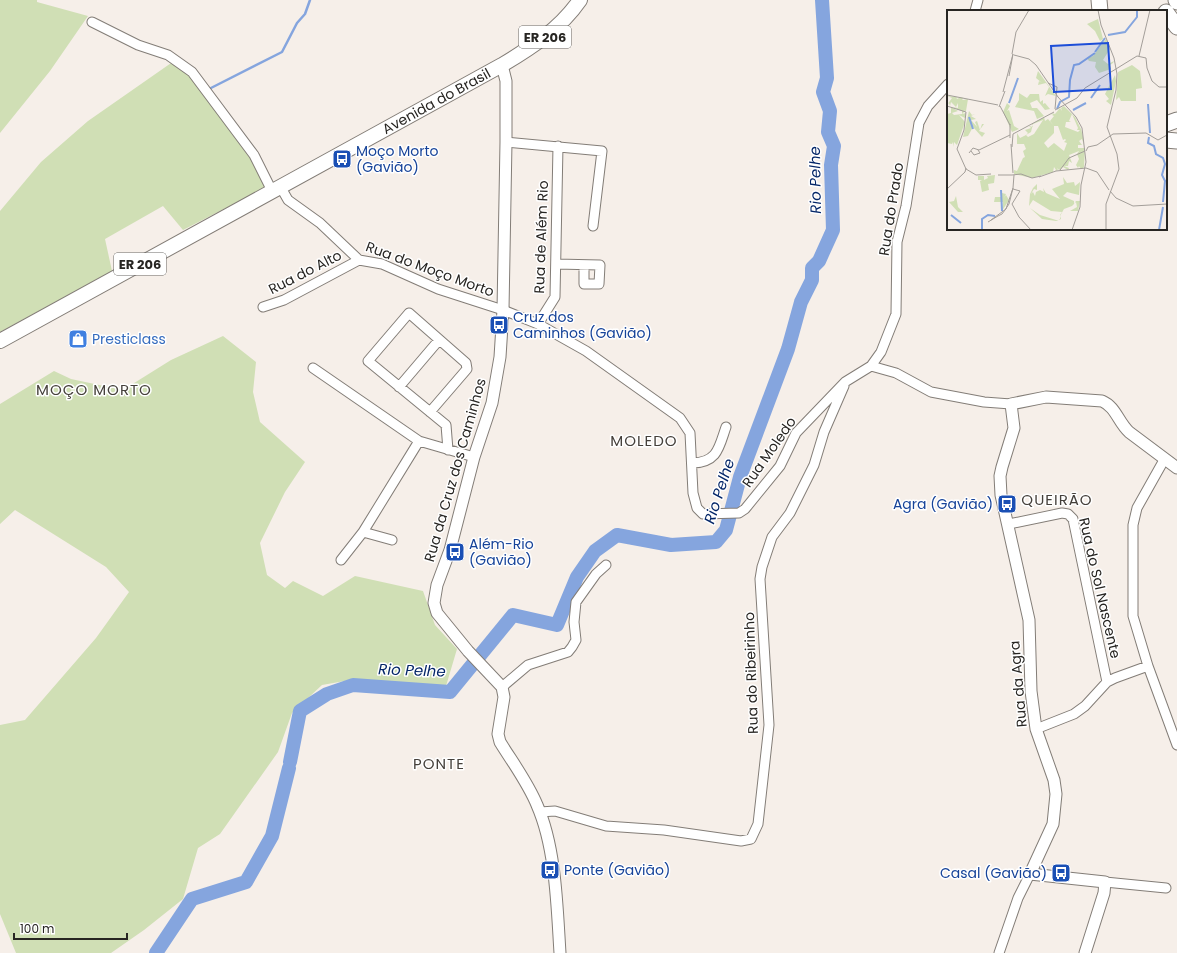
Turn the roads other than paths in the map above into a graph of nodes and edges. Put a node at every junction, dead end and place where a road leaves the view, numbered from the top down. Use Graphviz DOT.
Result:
graph roads {
  1 [pos="580,0"];
  2 [pos="978,0"];
  3 [pos="1091,0"];
  4 [pos="1099,0"];
  5 [pos="1158,0"];
  6 [pos="975,10"];
  7 [pos="1092,10"];
  8 [pos="1100,10"];
  9 [pos="1165,10"];
  10 [pos="1169,16"];
  11 [pos="92,22"];
  12 [pos="1177,30"];
  13 [pos="502,65"];
  14 [pos="488,73"];
  15 [pos="947,85"];
  16 [pos="505,92"];
  17 [pos="1177,120"];
  18 [pos="1167,124"];
  19 [pos="1167,140"];
  20 [pos="1177,141"];
  21 [pos="506,142"];
  22 [pos="558,146"];
  23 [pos="276,189"];
  24 [pos="593,226"];
  25 [pos="359,260"];
  26 [pos="556,264"];
  27 [pos="584,265"];
  28 [pos="263,307"];
  29 [pos="503,310"];
  30 [pos="538,324"];
  31 [pos="439,340"];
  32 [pos="0,341"];
  33 [pos="871,366"];
  34 [pos="314,368"];
  35 [pos="845,382"];
  36 [pos="399,387"];
  37 [pos="1011,404"];
  38 [pos="430,412"];
  39 [pos="726,427"];
  40 [pos="419,441"];
  41 [pos="448,450"];
  42 [pos="474,457"];
  43 [pos="1164,460"];
  44 [pos="693,463"];
  45 [pos="1177,468"];
  46 [pos="1008,524"];
  47 [pos="363,532"];
  48 [pos="392,540"];
  49 [pos="341,560"];
  50 [pos="606,564"];
  51 [pos="1148,666"];
  52 [pos="1107,682"];
  53 [pos="502,687"];
  54 [pos="1036,729"];
  55 [pos="1177,745"];
  56 [pos="540,812"];
  57 [pos="1030,874"];
  58 [pos="1105,882"];
  59 [pos="1166,888"];
  60 [pos="560,953"];
  61 [pos="999,953"];
  62 [pos="1085,953"];
  1 -- 13 [label="main road, Avenida do Brasil / ER 206"];
  2 -- 6 [label="street"];
  3 -- 7 [label="highway"];
  4 -- 8 [label="highway"];
  5 -- 9 [label="highway"];
  10 -- 12 [label="highway"];
  11 -- 23 [label="street, Rua do Moço Morto"];
  13 -- 14 [label="main road, Avenida do Brasil / ER 206"];
  13 -- 16 [label="street, Rua da Cruz dos Caminhos"];
  14 -- 16 [label="street"];
  14 -- 23 [label="main road, Avenida do Brasil / ER 206"];
  15 -- 33 [label="street, Rua do Prado"];
  16 -- 21 [label="street, Rua da Cruz dos Caminhos"];
  17 -- 18 [label="highway"];
  19 -- 20 [label="highway"];
  21 -- 22 [label="street"];
  21 -- 29 [label="street, Rua da Cruz dos Caminhos"];
  22 -- 24 [label="street"];
  22 -- 26 [label="street, Rua de Além Rio"];
  23 -- 25 [label="street, Rua do Moço Morto"];
  23 -- 32 [label="main road, ER 206"];
  25 -- 28 [label="street, Rua do Alto"];
  25 -- 29 [label="street, Rua do Moço Morto"];
  26 -- 27 [label="street"];
  26 -- 30 [label="street, Rua de Além Rio"];
  29 -- 30 [label="street, Rua do Moço Morto"];
  29 -- 42 [label="street, Rua da Cruz dos Caminhos"];
  30 -- 44 [label="street, Rua do Moço Morto"];
  31 -- 36 [label="street"];
  31 -- 36 [label="street"];
  31 -- 38 [label="street"];
  33 -- 35 [label="street, Rua Moledo"];
  33 -- 37 [label="street"];
  34 -- 40 [label="street"];
  35 -- 44 [label="street, Rua Moledo"];
  35 -- 56 [label="street, Rua do Ribeirinho"];
  36 -- 38 [label="street"];
  37 -- 43 [label="street"];
  37 -- 46 [label="street, Rua da Agra"];
  38 -- 41 [label="street"];
  39 -- 44 [label="street"];
  40 -- 41 [label="street"];
  40 -- 47 [label="street"];
  41 -- 42 [label="street"];
  42 -- 53 [label="street, Rua da Cruz dos Caminhos"];
  43 -- 45 [label="street"];
  43 -- 51 [label="street"];
  46 -- 52 [label="street, Rua do Sol Nascente"];
  46 -- 54 [label="street, Rua da Agra"];
  47 -- 48 [label="street"];
  47 -- 49 [label="street"];
  50 -- 53 [label="street"];
  51 -- 52 [label="street"];
  51 -- 55 [label="street"];
  52 -- 54 [label="street"];
  53 -- 56 [label="street"];
  54 -- 57 [label="street, Rua da Agra"];
  56 -- 60 [label="street"];
  57 -- 58 [label="street"];
  57 -- 61 [label="street, Rua da Agra"];
  58 -- 59 [label="street"];
  58 -- 62 [label="street"];
}
